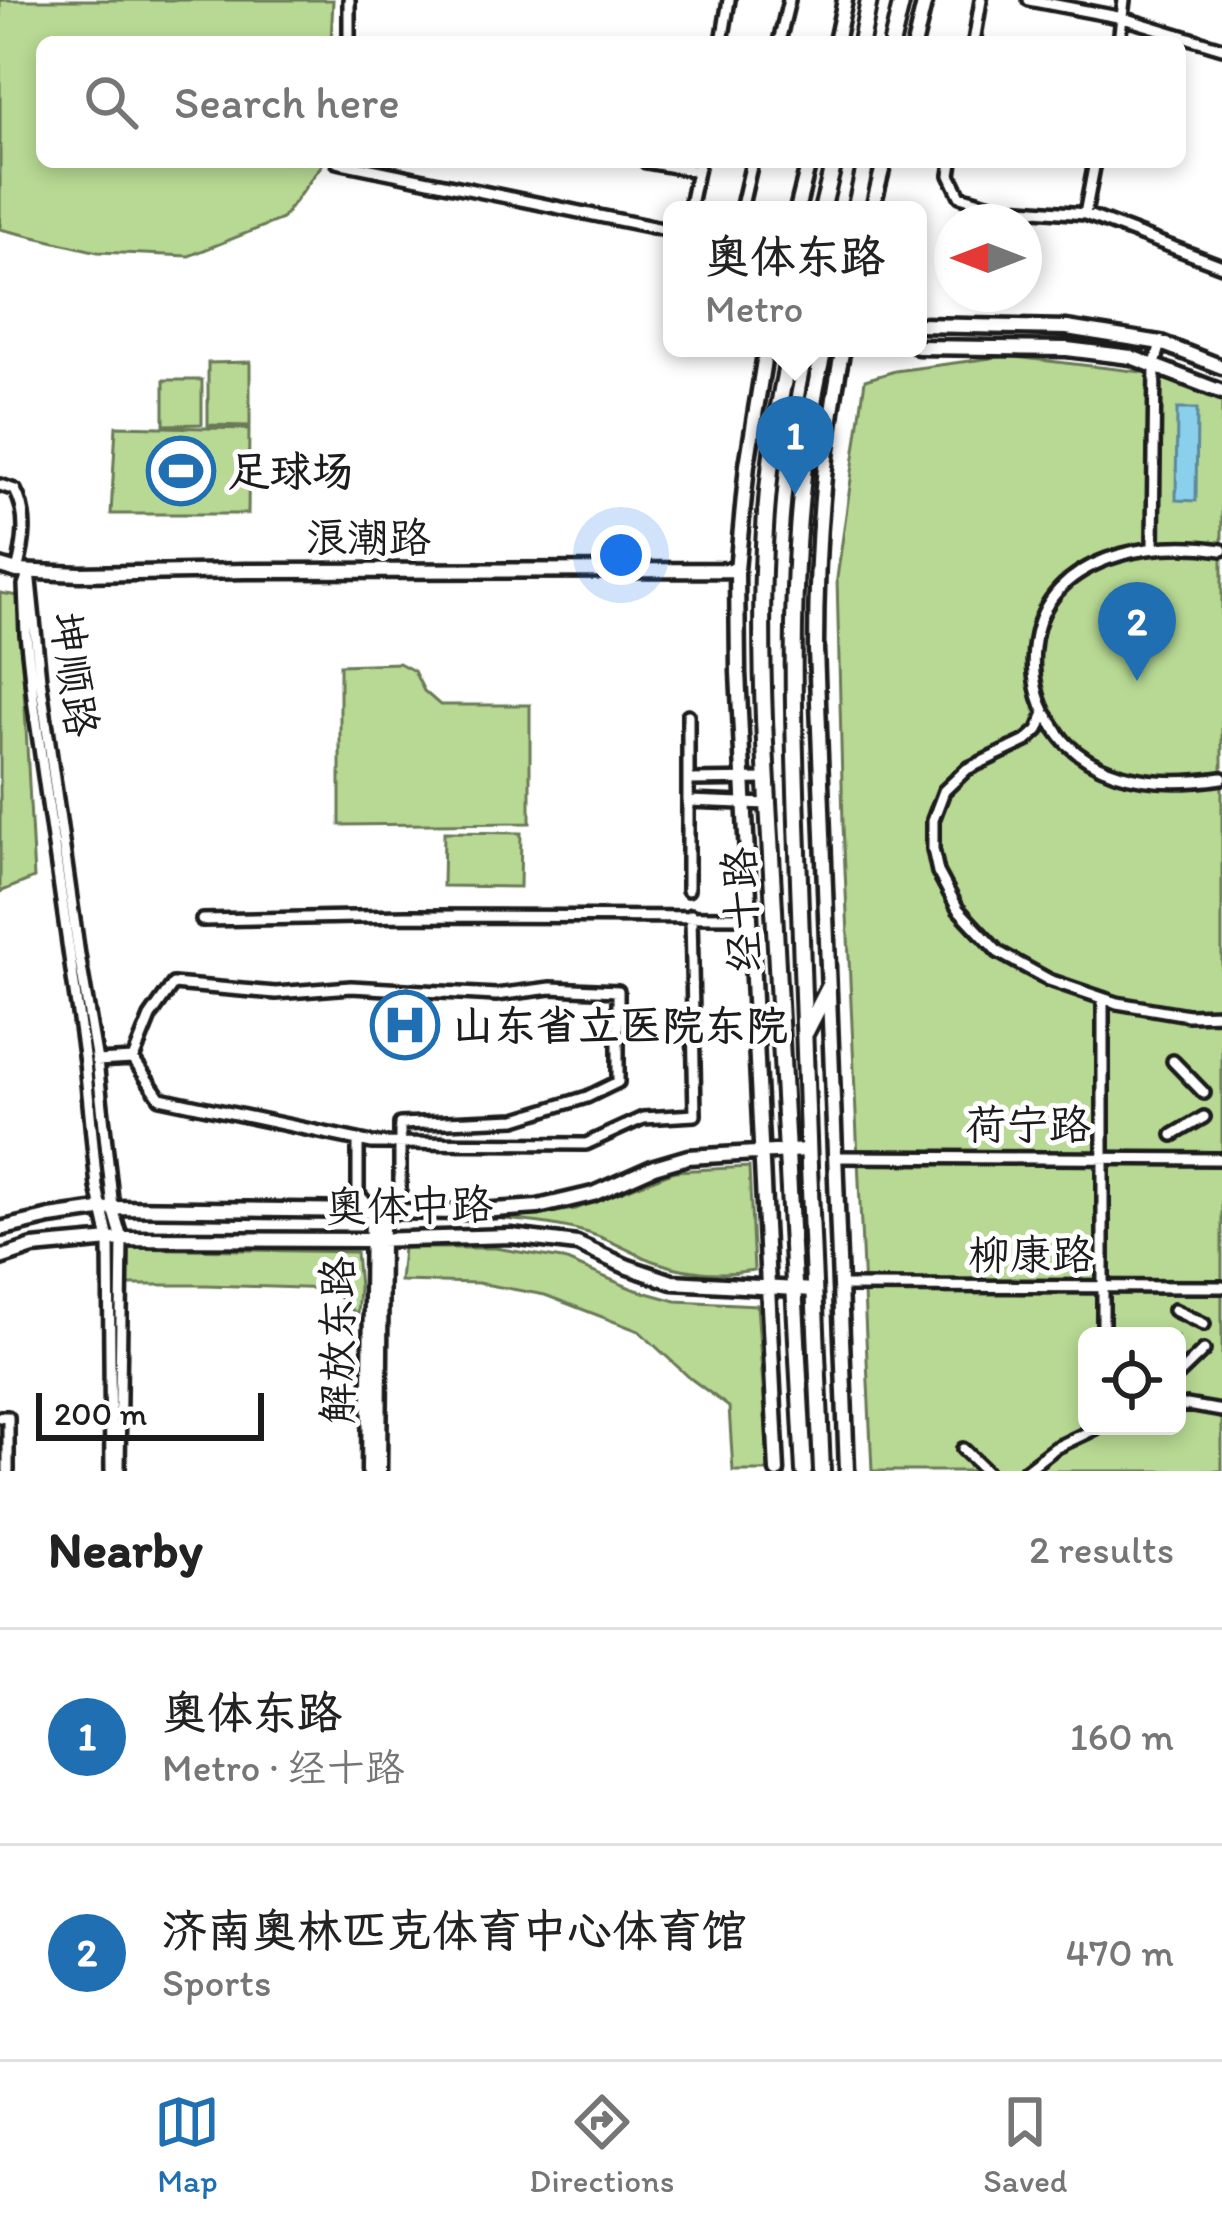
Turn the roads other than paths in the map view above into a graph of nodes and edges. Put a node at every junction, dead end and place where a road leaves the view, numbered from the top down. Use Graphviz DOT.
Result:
graph roads {
  1 [pos="349,0"];
  2 [pos="729,0"];
  3 [pos="789,0"];
  4 [pos="845,0"];
  5 [pos="869,0"];
  6 [pos="902,0"];
  7 [pos="925,0"];
  8 [pos="981,0"];
  9 [pos="1029,0"];
  10 [pos="1124,0"];
  11 [pos="1124,19"];
  12 [pos="349,36"];
  13 [pos="723,36"];
  14 [pos="780,36"];
  15 [pos="837,36"];
  16 [pos="861,36"];
  17 [pos="893,36"];
  18 [pos="916,36"];
  19 [pos="975,36"];
  20 [pos="1120,36"];
  21 [pos="1181,36"];
  22 [pos="1186,37"];
  23 [pos="1222,48"];
  24 [pos="369,168"];
  25 [pos="698,168"];
  26 [pos="751,168"];
  27 [pos="808,168"];
  28 [pos="832,168"];
  29 [pos="865,168"];
  30 [pos="882,168"];
  31 [pos="951,168"];
  32 [pos="1094,168"];
  33 [pos="691,201"];
  34 [pos="743,201"];
  35 [pos="799,201"];
  36 [pos="824,201"];
  37 [pos="857,201"];
  38 [pos="874,201"];
  39 [pos="1085,214"];
  40 [pos="663,229"];
  41 [pos="1222,266"];
  42 [pos="927,325"];
  43 [pos="1162,344"];
  44 [pos="927,347"];
  45 [pos="765,357"];
  46 [pos="788,357"];
  47 [pos="822,357"];
  48 [pos="842,357"];
  49 [pos="1155,364"];
  50 [pos="1222,367"];
  51 [pos="1222,392"];
  52 [pos="0,484"];
  53 [pos="1153,547"];
  54 [pos="1222,550"];
  55 [pos="0,566"];
  56 [pos="736,570"];
  57 [pos="23,572"];
  58 [pos="1045,712"];
  59 [pos="688,715"];
  60 [pos="767,778"];
  61 [pos="1222,778"];
  62 [pos="743,779"];
  63 [pos="688,780"];
  64 [pos="688,801"];
  65 [pos="744,803"];
  66 [pos="768,804"];
  67 [pos="688,890"];
  68 [pos="691,915"];
  69 [pos="750,917"];
  70 [pos="202,920"];
  71 [pos="828,989"];
  72 [pos="1102,999"];
  73 [pos="1222,1014"];
  74 [pos="804,1036"];
  75 [pos="133,1059"];
  76 [pos="1173,1061"];
  77 [pos="91,1062"];
  78 [pos="1202,1091"];
  79 [pos="1203,1118"];
  80 [pos="516,1120"];
  81 [pos="1173,1135"];
  82 [pos="358,1141"];
  83 [pos="400,1143"];
  84 [pos="516,1143"];
  85 [pos="786,1150"];
  86 [pos="807,1150"];
  87 [pos="761,1154"];
  88 [pos="835,1157"];
  89 [pos="1102,1158"];
  90 [pos="1222,1159"];
  91 [pos="107,1209"];
  92 [pos="378,1210"];
  93 [pos="0,1229"];
  94 [pos="116,1239"];
  95 [pos="376,1239"];
  96 [pos="0,1258"];
  97 [pos="839,1286"];
  98 [pos="1103,1287"];
  99 [pos="1222,1287"];
  100 [pos="768,1289"];
  101 [pos="794,1290"];
  102 [pos="814,1290"];
  103 [pos="1174,1310"];
  104 [pos="1203,1324"];
  105 [pos="1103,1327"];
  106 [pos="1203,1351"];
  107 [pos="1186,1367"];
  108 [pos="1186,1405"];
  109 [pos="1222,1411"];
  110 [pos="0,1418"];
  111 [pos="1082,1435"];
  112 [pos="963,1449"];
  113 [pos="8,1471"];
  114 [pos="115,1471"];
  115 [pos="369,1471"];
  116 [pos="379,1471"];
  117 [pos="777,1471"];
  118 [pos="804,1471"];
  119 [pos="822,1471"];
  120 [pos="847,1471"];
  121 [pos="986,1471"];
  122 [pos="1024,1471"];
  1 -- 12 [label="street"];
  2 -- 13 [label="street"];
  3 -- 14 [label="street"];
  4 -- 15 [label="main road"];
  5 -- 16 [label="highway"];
  6 -- 17 [label="highway"];
  7 -- 18 [label="main road"];
  8 -- 19 [label="street"];
  9 -- 11 [label="street"];
  10 -- 11 [label="street"];
  11 -- 20 [label="street"];
  11 -- 21 [label="street"];
  22 -- 23 [label="street"];
  24 -- 40 [label="street"];
  25 -- 33 [label="street"];
  26 -- 34 [label="street"];
  27 -- 35 [label="main road"];
  28 -- 36 [label="highway"];
  29 -- 37 [label="highway"];
  30 -- 38 [label="main road"];
  31 -- 39 [label="street"];
  32 -- 39 [label="street"];
  39 -- 41 [label="street"];
  42 -- 43 [label="main road"];
  43 -- 49 [label="street"];
  43 -- 50 [label="main road"];
  44 -- 49 [label="main road"];
  45 -- 56 [label="main road, 经十路"];
  46 -- 60 [label="highway, 经十路"];
  47 -- 74 [label="highway, 经十路"];
  48 -- 71 [label="main road, 经十路"];
  49 -- 51 [label="main road"];
  49 -- 53 [label="street"];
  52 -- 57 [label="street, 坤顺路"];
  53 -- 54 [label="street"];
  53 -- 58 [label="street"];
  55 -- 57 [label="main road, 浪潮路"];
  56 -- 57 [label="main road, 浪潮路"];
  56 -- 62 [label="main road, 经十路"];
  57 -- 77 [label="street, 坤顺路"];
  58 -- 61 [label="street"];
  58 -- 72 [label="street"];
  59 -- 63 [label="street"];
  60 -- 62 [label="street"];
  60 -- 66 [label="highway, 经十路"];
  62 -- 63 [label="street"];
  62 -- 65 [label="main road, 经十路"];
  63 -- 64 [label="street"];
  64 -- 65 [label="street"];
  64 -- 67 [label="street"];
  65 -- 66 [label="street"];
  65 -- 69 [label="main road, 经十路"];
  66 -- 85 [label="highway, 经十路"];
  68 -- 69 [label="street"];
  68 -- 70 [label="street"];
  68 -- 84 [label="street"];
  69 -- 87 [label="main road, 经十路"];
  71 -- 74 [label="highway"];
  71 -- 88 [label="main road, 经十路"];
  72 -- 73 [label="street"];
  72 -- 89 [label="street"];
  74 -- 86 [label="highway, 经十路"];
  75 -- 77 [label="street"];
  75 -- 80 [label="street"];
  75 -- 82 [label="street"];
  76 -- 78 [label="street"];
  77 -- 91 [label="street, 坤顺路"];
  79 -- 81 [label="street"];
  80 -- 83 [label="street"];
  80 -- 84 [label="street"];
  82 -- 83 [label="street"];
  82 -- 92 [label="street"];
  83 -- 84 [label="street"];
  83 -- 92 [label="street"];
  85 -- 86 [label="main road, 奥体中路"];
  85 -- 87 [label="main road, 奥体中路"];
  85 -- 101 [label="highway, 经十路"];
  86 -- 102 [label="highway, 经十路"];
  87 -- 92 [label="main road, 奥体中路"];
  87 -- 100 [label="main road, 经十路"];
  88 -- 89 [label="street, 荷宁路"];
  88 -- 97 [label="main road, 经十路"];
  89 -- 90 [label="street, 荷宁路"];
  89 -- 98 [label="street"];
  91 -- 92 [label="main road, 奥体中路"];
  91 -- 93 [label="main road, 奥体中路"];
  91 -- 94 [label="street, 坤顺路"];
  92 -- 95 [label="main road, 解放东路"];
  94 -- 95 [label="main road, 奥体中路"];
  94 -- 96 [label="main road, 奥体中路"];
  94 -- 114 [label="street, 坤顺路"];
  95 -- 100 [label="main road, 奥体中路"];
  95 -- 115 [label="main road, 解放东路"];
  95 -- 116 [label="main road, 解放东路"];
  97 -- 98 [label="street, 柳康路"];
  97 -- 120 [label="main road, 经十路"];
  98 -- 99 [label="street, 柳康路"];
  98 -- 105 [label="street"];
  100 -- 101 [label="main road, 奥体中路"];
  100 -- 117 [label="main road, 经十路"];
  101 -- 102 [label="main road, 奥体中路"];
  101 -- 118 [label="highway, 经十路"];
  102 -- 119 [label="highway, 经十路"];
  103 -- 104 [label="street"];
  106 -- 107 [label="street"];
  108 -- 109 [label="street"];
  110 -- 113 [label="street"];
  111 -- 122 [label="street"];
  112 -- 121 [label="street"];
}
